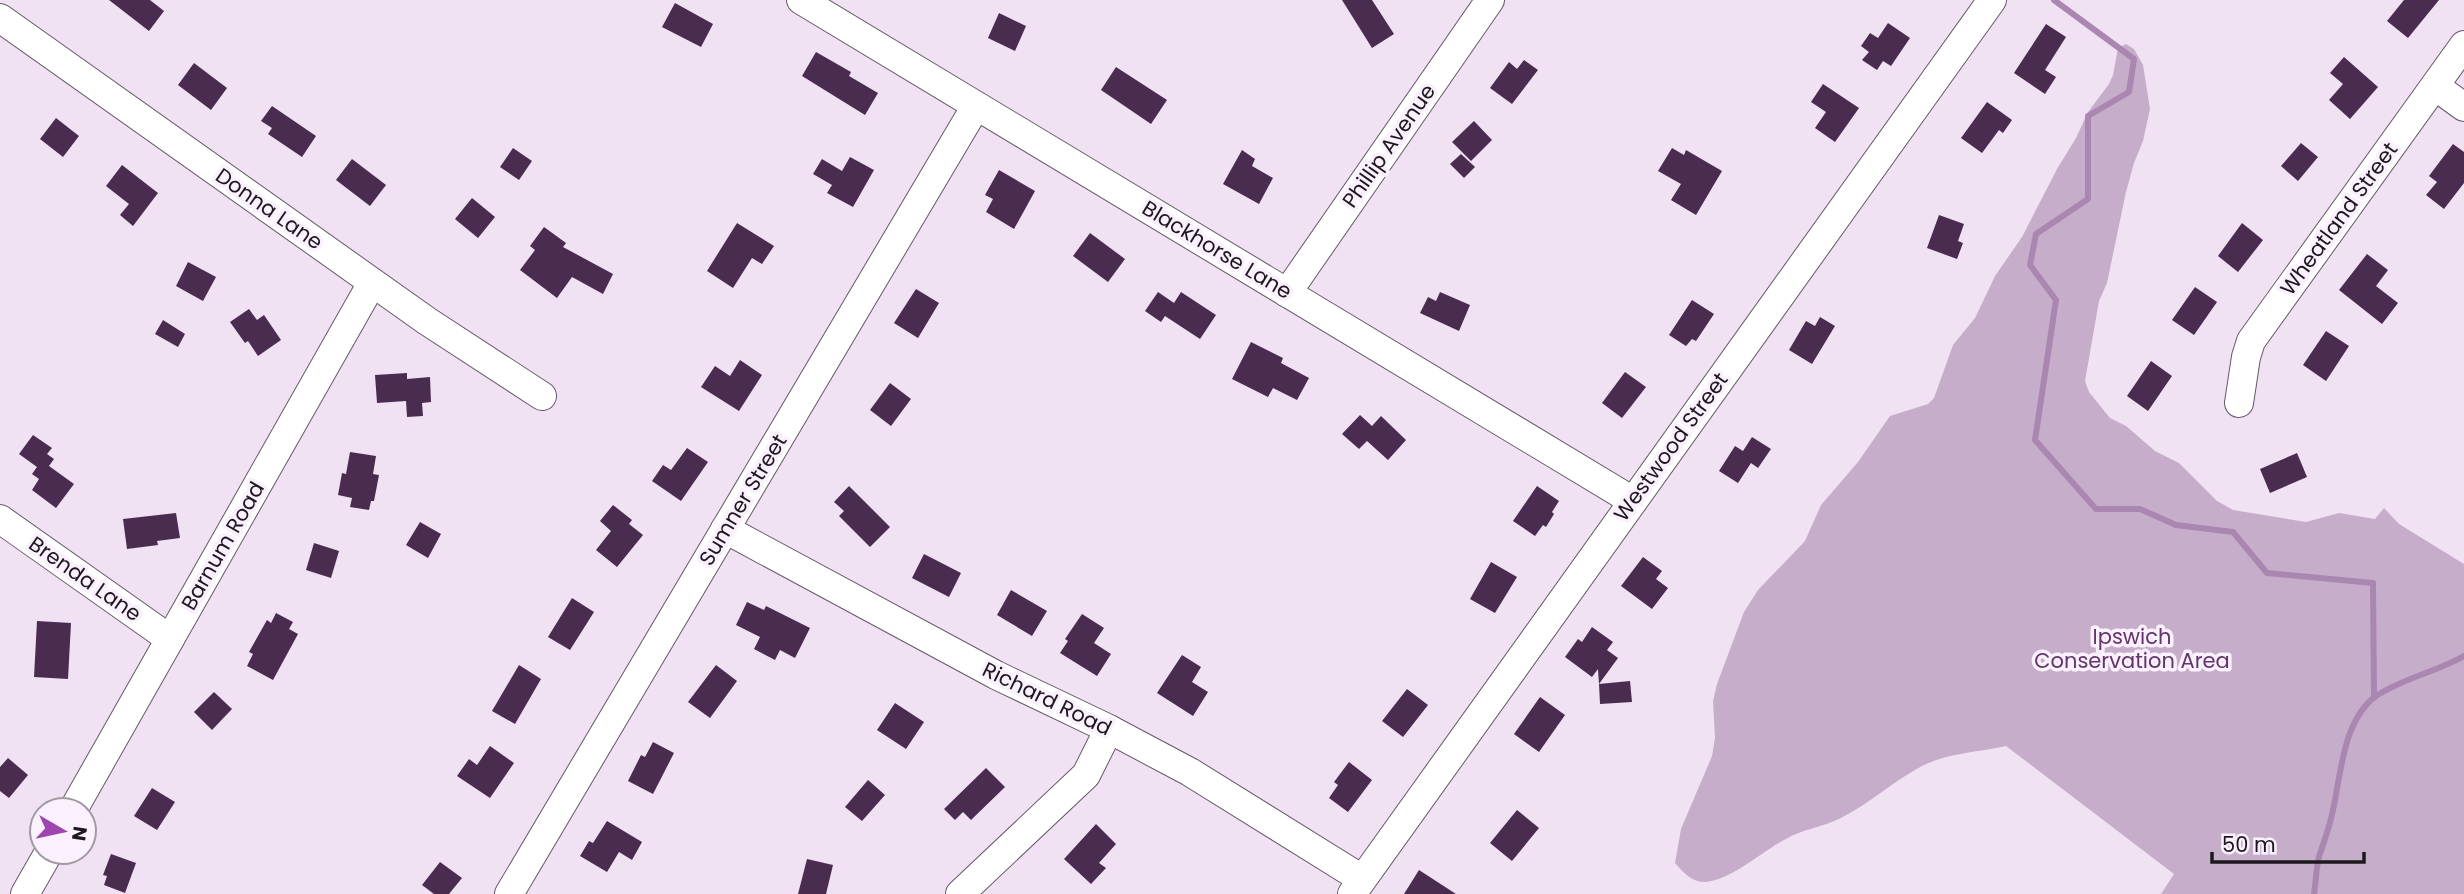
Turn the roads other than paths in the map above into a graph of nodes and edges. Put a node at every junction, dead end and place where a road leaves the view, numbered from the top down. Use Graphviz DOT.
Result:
graph roads {
  1 [pos="801,0"];
  2 [pos="1490,0"];
  3 [pos="1992,0"];
  4 [pos="0,18"];
  5 [pos="2464,45"];
  6 [pos="2435,86"];
  7 [pos="976,106"];
  8 [pos="2464,107"];
  9 [pos="372,283"];
  10 [pos="1287,293"];
  11 [pos="542,396"];
  12 [pos="2239,402"];
  13 [pos="1633,500"];
  14 [pos="0,519"];
  15 [pos="725,529"];
  16 [pos="170,639"];
  17 [pos="1109,729"];
  18 [pos="81,796"];
  19 [pos="41,866"];
  20 [pos="1357,887"];
  21 [pos="25,894"];
  22 [pos="509,894"];
  23 [pos="960,894"];
  1 -- 7 [label="street, Blackhorse Lane"];
  2 -- 10 [label="street, Phillip Avenue"];
  3 -- 13 [label="street, Westwood Street"];
  4 -- 9 [label="street, Donna Lane"];
  5 -- 6 [label="street, Wheatland Street"];
  6 -- 8 [label="street"];
  6 -- 12 [label="street, Wheatland Street"];
  7 -- 10 [label="street, Blackhorse Lane"];
  7 -- 15 [label="street, Sumner Street"];
  9 -- 11 [label="street, Donna Lane"];
  9 -- 16 [label="street, Barnum Road"];
  10 -- 13 [label="street, Blackhorse Lane"];
  13 -- 20 [label="street, Westwood Street"];
  14 -- 16 [label="street, Brenda Lane"];
  15 -- 17 [label="street, Richard Road"];
  15 -- 22 [label="street, Sumner Street"];
  16 -- 18 [label="street, Barnum Road"];
  17 -- 20 [label="street, Richard Road"];
  17 -- 23 [label="street"];
  19 -- 21 [label="street"];
}
